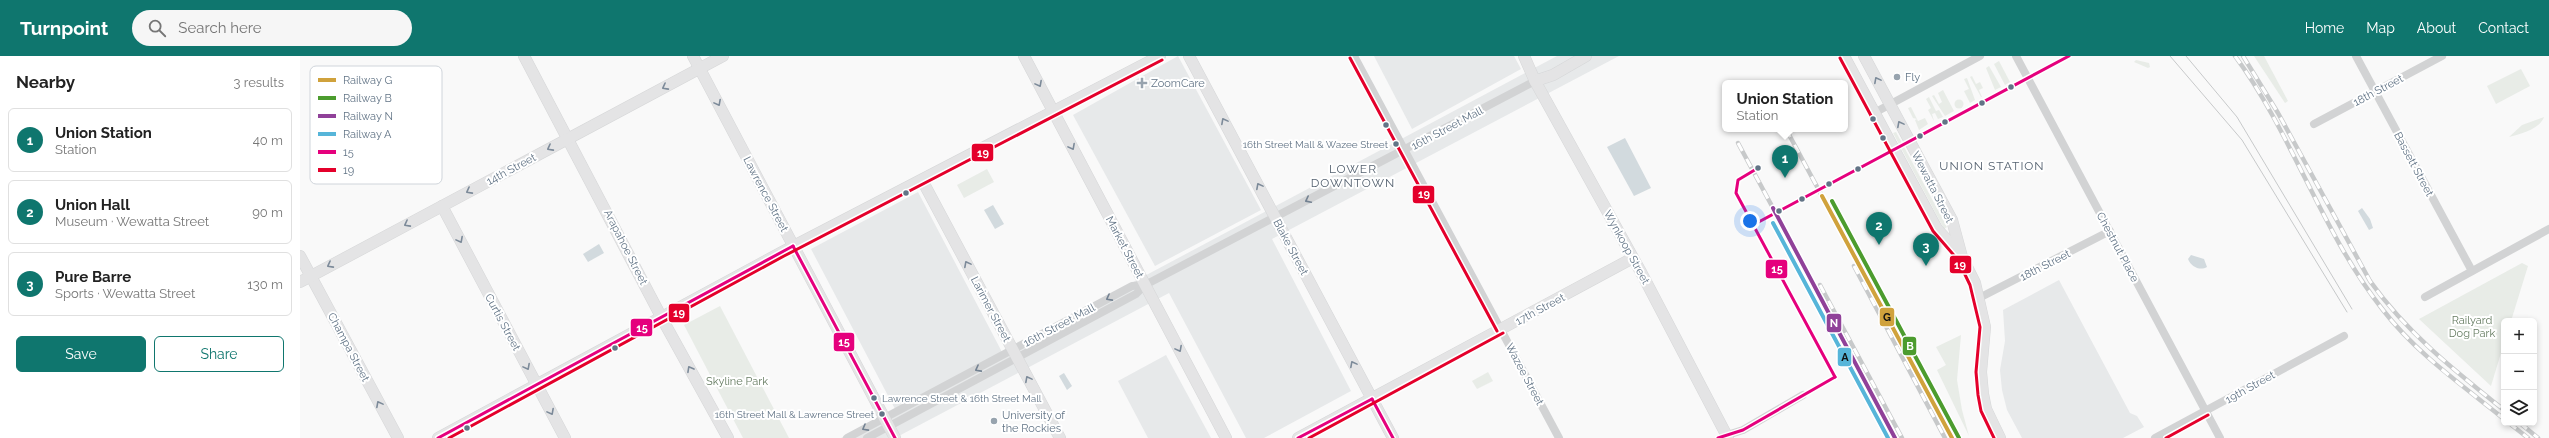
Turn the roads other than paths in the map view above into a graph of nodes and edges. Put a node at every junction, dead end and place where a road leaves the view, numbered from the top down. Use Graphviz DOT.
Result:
graph roads {
  1 [pos="524,56"];
  2 [pos="693,56"];
  3 [pos="723,56"];
  4 [pos="1024,56"];
  5 [pos="1147,56"];
  6 [pos="1160,56"];
  7 [pos="1189,56"];
  8 [pos="1354,56"];
  9 [pos="1524,56"];
  10 [pos="1586,56"];
  11 [pos="1844,56"];
  12 [pos="1864,56"];
  13 [pos="1980,56"];
  14 [pos="2016,56"];
  15 [pos="2356,56"];
  16 [pos="2442,56"];
  17 [pos="700,69"];
  18 [pos="1131,72"];
  19 [pos="1535,81"];
  20 [pos="2375,92"];
  21 [pos="1890,104"];
  22 [pos="1054,112"];
  23 [pos="1874,113"];
  24 [pos="2314,124"];
  25 [pos="569,138"];
  26 [pos="1405,150"];
  27 [pos="922,180"];
  28 [pos="442,206"];
  29 [pos="1275,217"];
  30 [pos="2549,229"];
  31 [pos="2110,231"];
  32 [pos="793,246"];
  33 [pos="300,256"];
  34 [pos="1962,257"];
  35 [pos="1633,258"];
  36 [pos="2472,271"];
  37 [pos="311,276"];
  38 [pos="300,282"];
  39 [pos="1145,285"];
  40 [pos="2425,297"];
  41 [pos="1979,298"];
  42 [pos="661,317"];
  43 [pos="1501,329"];
  44 [pos="2344,336"];
  45 [pos="1015,354"];
  46 [pos="537,386"];
  47 [pos="1803,395"];
  48 [pos="1372,398"];
  49 [pos="2206,411"];
  50 [pos="886,422"];
  51 [pos="1724,437"];
  52 [pos="398,438"];
  53 [pos="438,438"];
  54 [pos="565,438"];
  55 [pos="728,438"];
  56 [pos="847,438"];
  57 [pos="867,438"];
  58 [pos="895,438"];
  59 [pos="1060,438"];
  60 [pos="1226,438"];
  61 [pos="1298,438"];
  62 [pos="1393,438"];
  63 [pos="1559,438"];
  64 [pos="2000,438"];
  65 [pos="2155,438"];
  66 [pos="2220,438"];
  1 -- 25 [label="street, Arapahoe Street"];
  2 -- 17 [label="street, Lawrence Street"];
  3 -- 17 [label="street, 14th Street"];
  4 -- 22 [label="street, Market Street, one-way"];
  5 -- 18 [label="street"];
  6 -- 18 [label="street"];
  29 -- 7 [label="street, Blake Street, one-way"];
  8 -- 26 [label="street, Wazee Street"];
  9 -- 19 [label="street, Wynkoop Street"];
  10 -- 19 [label="street"];
  11 -- 23 [label="street, Wewatta Street"];
  21 -- 12 [label="street, Wewatta Street, one-way"];
  13 -- 21 [label="street"];
  14 -- 31 [label="street, Chestnut Place"];
  15 -- 20 [label="street, Bassett Street"];
  16 -- 20 [label="street, 18th Street"];
  17 -- 25 [label="street, 14th Street, one-way"];
  17 -- 32 [label="street, Lawrence Street, one-way"];
  18 -- 22 [label="street"];
  19 -- 26 [label="street, 16th Street Mall"];
  19 -- 35 [label="street, Wynkoop Street"];
  20 -- 24 [label="street, 18th Street"];
  20 -- 36 [label="street, Bassett Street"];
  21 -- 23 [label="street"];
  34 -- 21 [label="street, Wewatta Street, one-way"];
  22 -- 27 [label="street"];
  22 -- 39 [label="street, Market Street, one-way"];
  23 -- 34 [label="street, Wewatta Street"];
  25 -- 28 [label="street, 14th Street, one-way"];
  25 -- 42 [label="street, Arapahoe Street"];
  26 -- 29 [label="street, 16th Street Mall, one-way"];
  26 -- 43 [label="street, Wazee Street"];
  27 -- 32 [label="street"];
  45 -- 27 [label="street, Larimer Street, one-way"];
  28 -- 37 [label="street, 14th Street, one-way"];
  28 -- 46 [label="street, Curtis Street, one-way"];
  29 -- 39 [label="street, 16th Street Mall"];
  48 -- 29 [label="street, Blake Street, one-way"];
  30 -- 36 [label="street"];
  31 -- 41 [label="street, 18th Street"];
  31 -- 49 [label="street, Chestnut Place"];
  32 -- 42 [label="street"];
  32 -- 50 [label="street, Lawrence Street"];
  33 -- 37 [label="street, Champa Street"];
  34 -- 41 [label="street, Wewatta Street"];
  35 -- 43 [label="street, 17th Street"];
  35 -- 51 [label="street, Wynkoop Street"];
  36 -- 40 [label="street"];
  37 -- 38 [label="street, 14th Street"];
  52 -- 37 [label="street, Champa Street, one-way"];
  39 -- 45 [label="street, 16th Street Mall"];
  39 -- 60 [label="street, Market Street, one-way"];
  41 -- 64 [label="street, Wewatta Street"];
  42 -- 46 [label="street"];
  55 -- 42 [label="street, Arapahoe Street, one-way"];
  43 -- 48 [label="street, 17th Street"];
  43 -- 63 [label="street, Wazee Street"];
  44 -- 49 [label="street, 19th Street"];
  45 -- 50 [label="street, 16th Street Mall"];
  59 -- 45 [label="street, Larimer Street, one-way"];
  46 -- 53 [label="street"];
  46 -- 54 [label="street, Curtis Street, one-way"];
  47 -- 51 [label="street"];
  48 -- 61 [label="street, 17th Street"];
  48 -- 62 [label="street, Blake Street"];
  49 -- 65 [label="street, 19th Street"];
  49 -- 66 [label="street, Chestnut Place"];
  50 -- 56 [label="street, 16th Street Mall, one-way"];
  50 -- 57 [label="street, 16th Street Mall"];
  50 -- 58 [label="street, Lawrence Street"];
}
